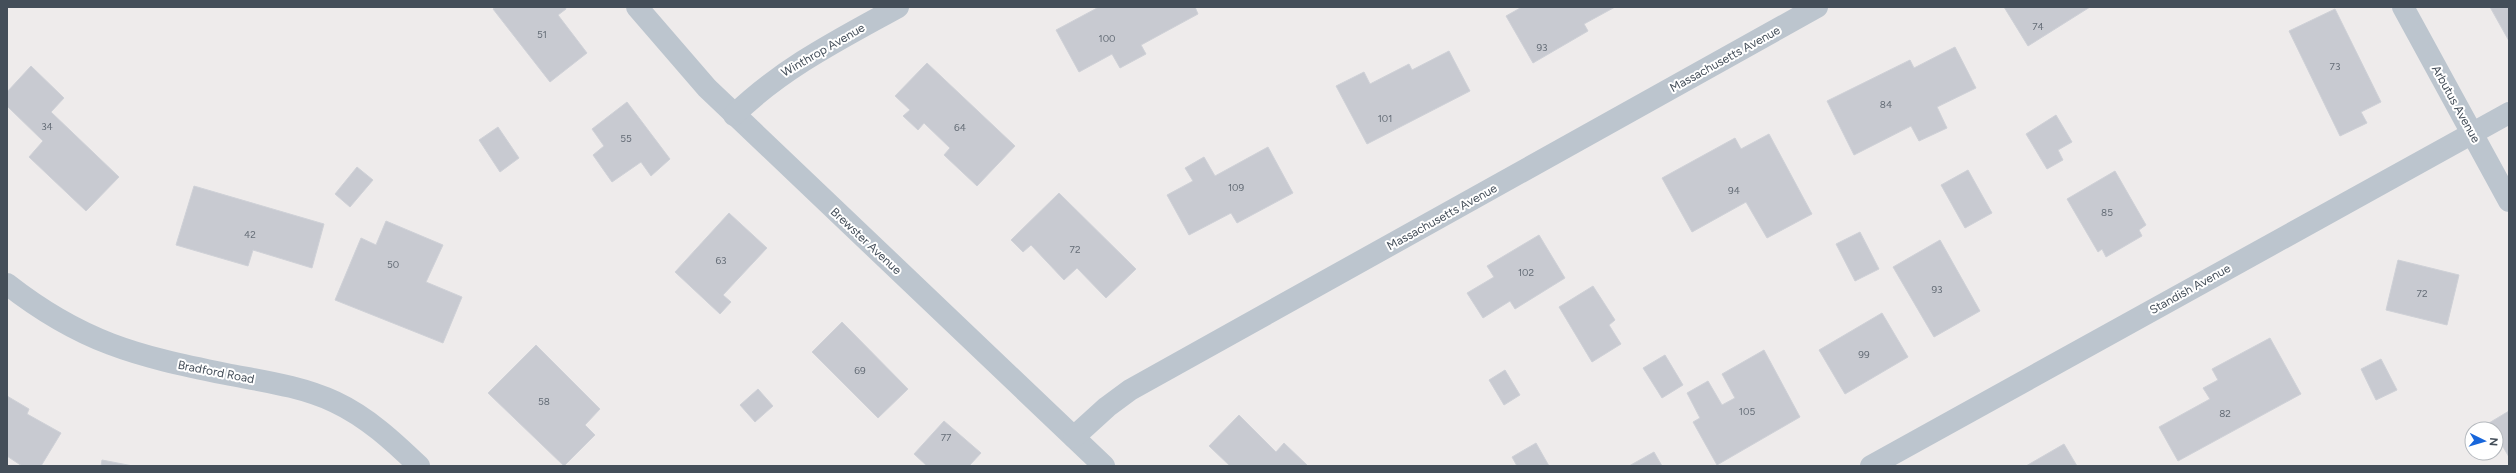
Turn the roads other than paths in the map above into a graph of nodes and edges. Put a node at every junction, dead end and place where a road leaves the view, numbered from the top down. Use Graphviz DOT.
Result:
graph roads {
  1 [pos="637,7"];
  2 [pos="898,7"];
  3 [pos="1817,7"];
  4 [pos="2403,7"];
  5 [pos="2509,113"];
  6 [pos="734,114"];
  7 [pos="2472,133"];
  8 [pos="2509,201"];
  9 [pos="7,284"];
  10 [pos="1074,437"];
  11 [pos="419,466"];
  12 [pos="1104,466"];
  13 [pos="1871,466"];
  1 -- 6 [label="street, Brewster Avenue"];
  2 -- 6 [label="street, Winthrop Avenue"];
  3 -- 10 [label="street, Massachusetts Avenue"];
  4 -- 7 [label="street, Arbutus Avenue"];
  5 -- 7 [label="street, Standish Avenue"];
  6 -- 10 [label="street, Brewster Avenue"];
  7 -- 8 [label="street, Arbutus Avenue"];
  7 -- 13 [label="street, Standish Avenue"];
  9 -- 11 [label="street, Bradford Road"];
  10 -- 12 [label="street, Brewster Avenue"];
}
